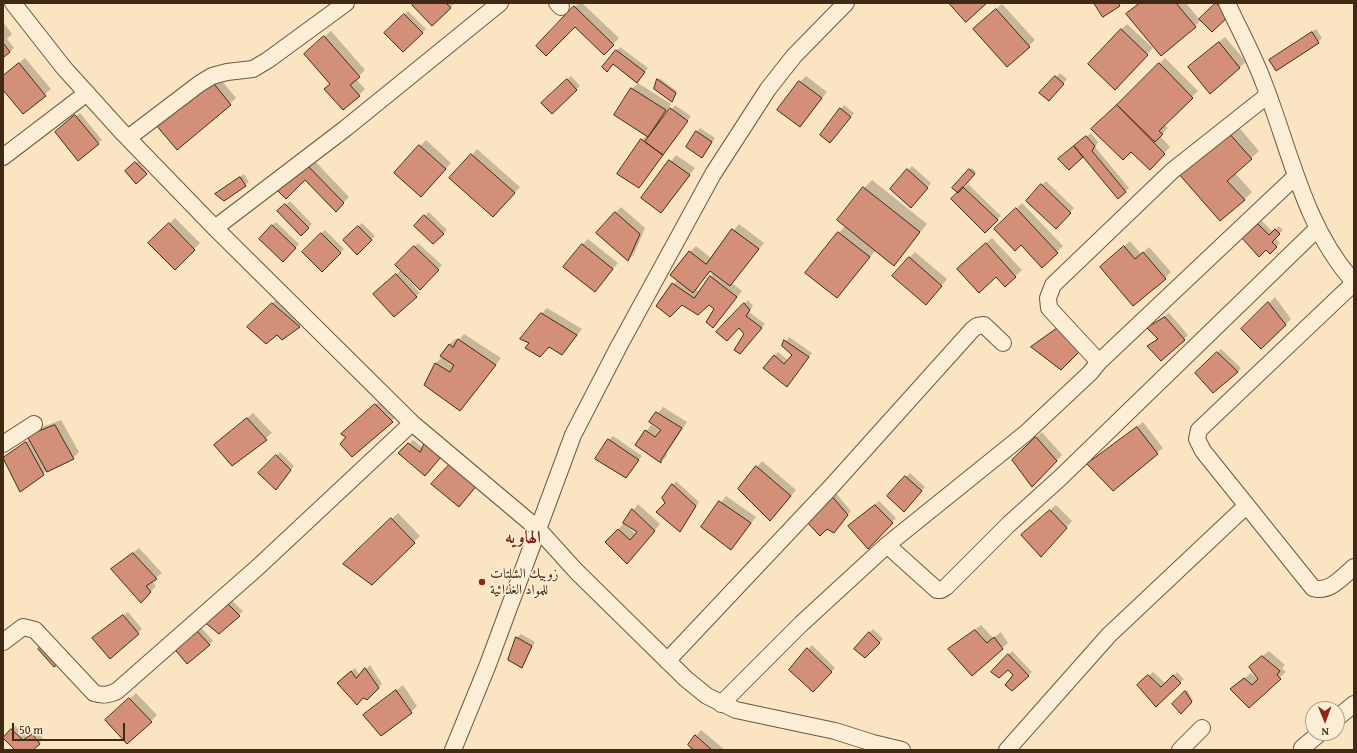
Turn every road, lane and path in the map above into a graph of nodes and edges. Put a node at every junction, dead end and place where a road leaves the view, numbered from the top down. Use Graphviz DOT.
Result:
graph roads {
  1 [pos="13,3"];
  2 [pos="346,3"];
  3 [pos="500,3"];
  4 [pos="846,3"];
  5 [pos="1227,3"];
  6 [pos="87,93"];
  7 [pos="1268,95"];
  8 [pos="128,138"];
  9 [pos="3,157"];
  10 [pos="1296,176"];
  11 [pos="215,228"];
  12 [pos="1318,228"];
  13 [pos="1354,283"];
  14 [pos="1003,343"];
  15 [pos="1099,362"];
  16 [pos="412,423"];
  17 [pos="34,424"];
  18 [pos="3,444"];
  19 [pos="1246,506"];
  20 [pos="538,529"];
  21 [pos="887,545"];
  22 [pos="1354,567"];
  23 [pos="3,642"];
  24 [pos="667,661"];
  25 [pos="721,704"];
  26 [pos="1354,704"];
  27 [pos="1345,711"];
  28 [pos="1202,728"];
  29 [pos="1310,741"];
  30 [pos="1302,748"];
  31 [pos="896,749"];
  32 [pos="453,750"];
  33 [pos="1007,750"];
  34 [pos="1180,750"];
  1 -- 6 [label="street"];
  2 -- 8 [label="street"];
  3 -- 11 [label="street"];
  4 -- 20 [label="street"];
  5 -- 7 [label="street"];
  6 -- 8 [label="street"];
  6 -- 9 [label="street"];
  7 -- 10 [label="street"];
  7 -- 15 [label="street"];
  8 -- 11 [label="street"];
  10 -- 12 [label="street"];
  10 -- 15 [label="street"];
  11 -- 16 [label="street"];
  12 -- 13 [label="street"];
  12 -- 21 [label="street"];
  13 -- 19 [label="street"];
  14 -- 24 [label="street"];
  15 -- 21 [label="street"];
  16 -- 20 [label="street"];
  16 -- 23 [label="street"];
  17 -- 18 [label="street"];
  19 -- 22 [label="street"];
  19 -- 33 [label="street"];
  20 -- 24 [label="street"];
  20 -- 32 [label="street"];
  21 -- 25 [label="street"];
  24 -- 25 [label="street"];
  25 -- 31 [label="street"];
  26 -- 27 [label="street"];
  28 -- 34 [label="street"];
  29 -- 30 [label="street"];
}
